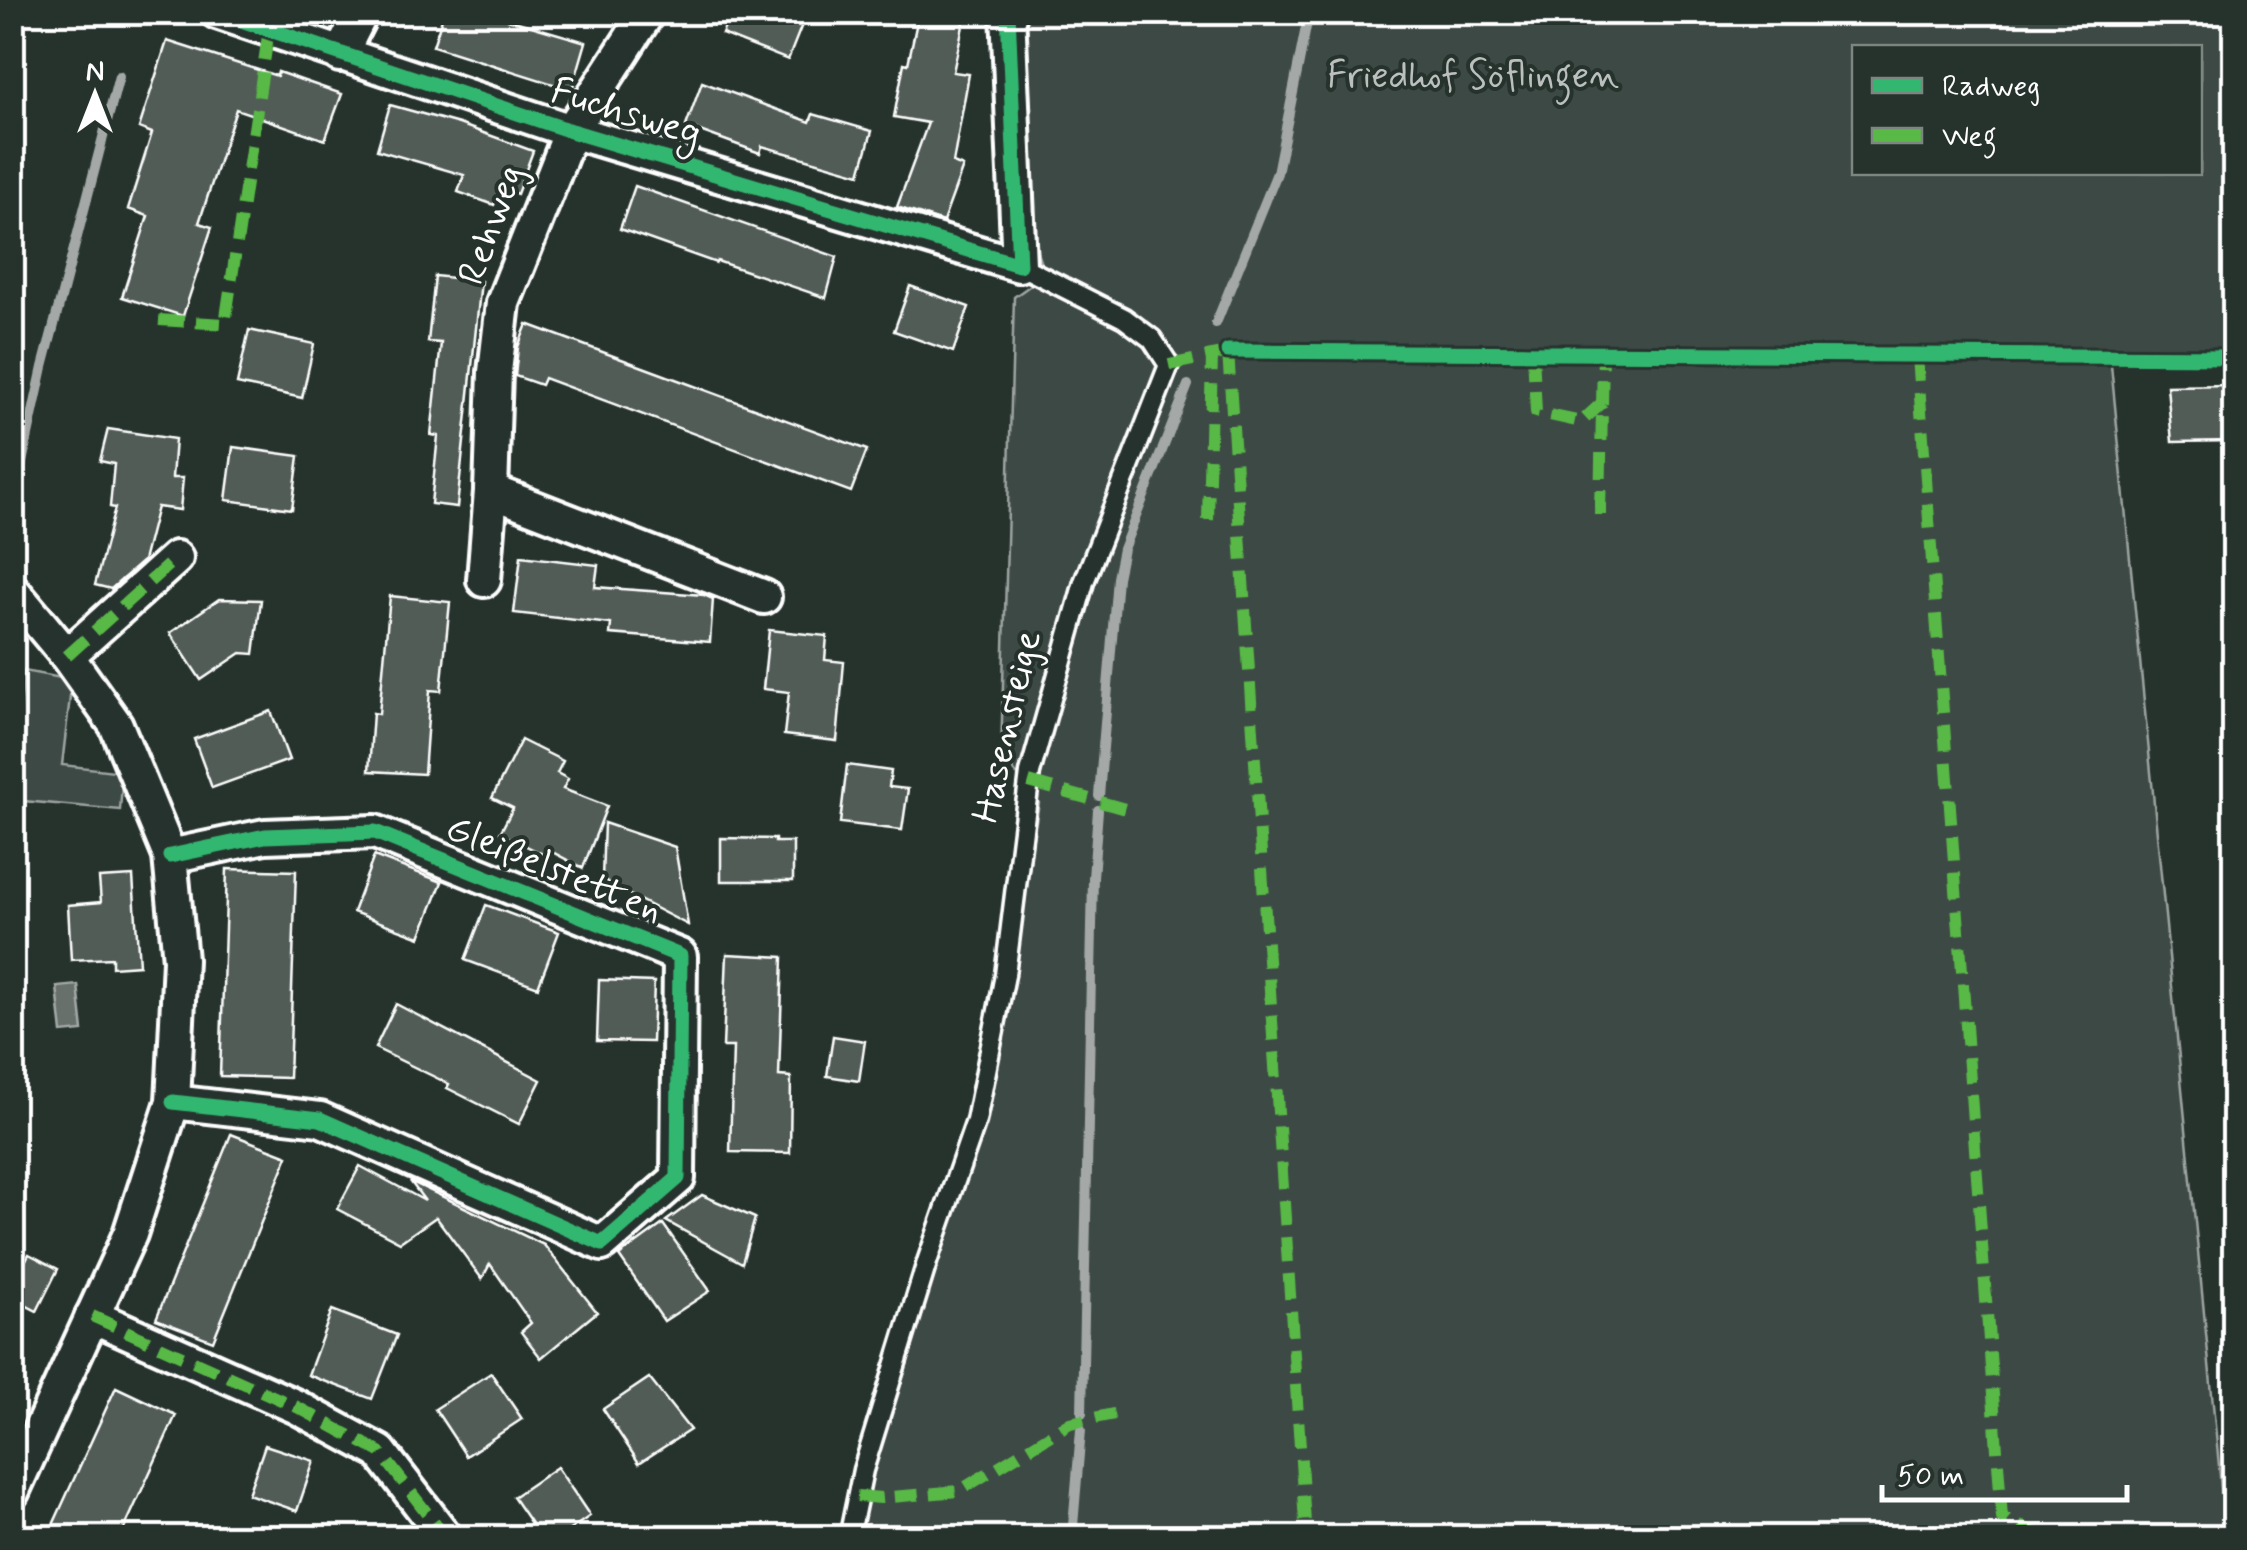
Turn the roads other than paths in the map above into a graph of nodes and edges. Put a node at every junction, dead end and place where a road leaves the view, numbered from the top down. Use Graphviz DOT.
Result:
graph roads {
  1 [pos="217,12"];
  2 [pos="362,12"];
  3 [pos="648,12"];
  4 [pos="1008,12"];
  5 [pos="340,54"];
  6 [pos="571,131"];
  7 [pos="1018,265"];
  8 [pos="491,491"];
  9 [pos="176,558"];
  10 [pos="484,580"];
  11 [pos="12,590"];
  12 [pos="764,598"];
  13 [pos="67,656"];
  14 [pos="170,856"];
  15 [pos="173,1102"];
  16 [pos="92,1316"];
  17 [pos="12,1492"];
  18 [pos="446,1538"];
  19 [pos="849,1538"];
  1 -- 5 [label="street, Fuchsweg"];
  2 -- 5 [label="street"];
  3 -- 6 [label="street, Rehweg"];
  4 -- 7 [label="street"];
  5 -- 6 [label="street, Fuchsweg"];
  6 -- 7 [label="street, Fuchsweg"];
  6 -- 8 [label="street, Rehweg"];
  7 -- 19 [label="lane, Hasensteige"];
  8 -- 10 [label="street, Rehweg"];
  8 -- 12 [label="street"];
  9 -- 13 [label="street"];
  11 -- 13 [label="street"];
  13 -- 14 [label="street"];
  14 -- 15 [label="street"];
  14 -- 15 [label="street, Gleißelstetten"];
  15 -- 16 [label="street"];
  16 -- 17 [label="street"];
  16 -- 18 [label="street"];
}
